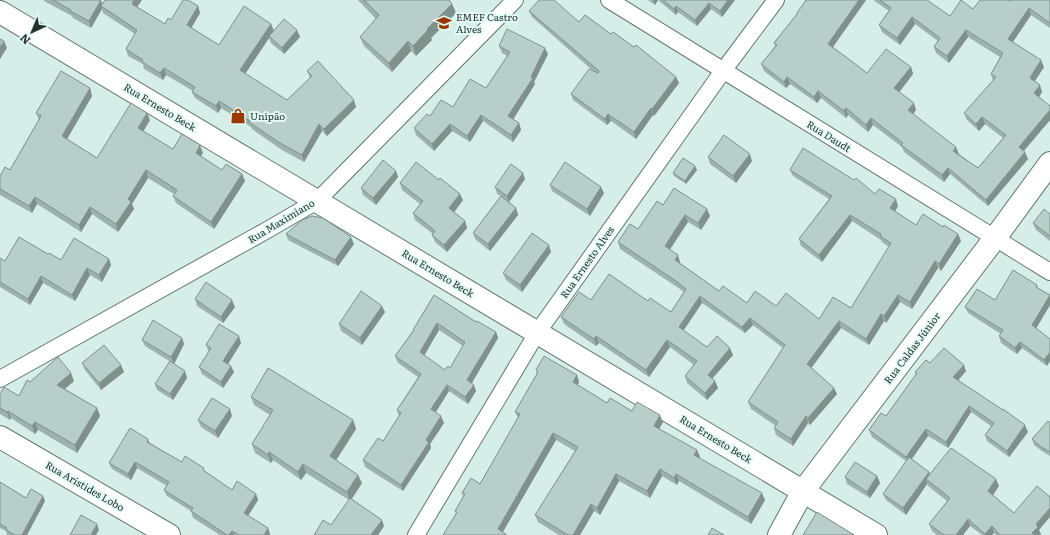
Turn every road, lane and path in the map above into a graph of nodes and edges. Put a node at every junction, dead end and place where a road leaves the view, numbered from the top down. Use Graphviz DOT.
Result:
graph roads {
  1 [pos="515,0"];
  2 [pos="609,0"];
  3 [pos="776,0"];
  4 [pos="0,12"];
  5 [pos="723,71"];
  6 [pos="1050,163"];
  7 [pos="317,201"];
  8 [pos="995,238"];
  9 [pos="1050,272"];
  10 [pos="537,332"];
  11 [pos="0,379"];
  12 [pos="0,437"];
  13 [pos="803,491"];
  14 [pos="169,535"];
  15 [pos="416,535"];
  16 [pos="779,535"];
  17 [pos="876,535"];
  1 -- 7 [label="street, Rua Maximiano"];
  2 -- 5 [label="street, Rua Daudt"];
  3 -- 5 [label="street, Rua Ernesto Alves"];
  4 -- 7 [label="street, Rua Ernesto Beck"];
  5 -- 8 [label="street, Rua Daudt"];
  5 -- 10 [label="street, Rua Ernesto Alves"];
  6 -- 8 [label="street, Rua Caldas Júnior"];
  7 -- 10 [label="street, Rua Ernesto Beck"];
  7 -- 11 [label="street, Rua Maximiano"];
  8 -- 9 [label="street, Rua Daudt"];
  8 -- 13 [label="street, Rua Caldas Júnior"];
  10 -- 13 [label="street, Rua Ernesto Beck"];
  10 -- 15 [label="street, Rua Ernesto Alves"];
  12 -- 14 [label="street, Rua Aristides Lobo"];
  13 -- 16 [label="street, Rua Caldas Júnior"];
  13 -- 17 [label="street, Rua Ernesto Beck"];
}
